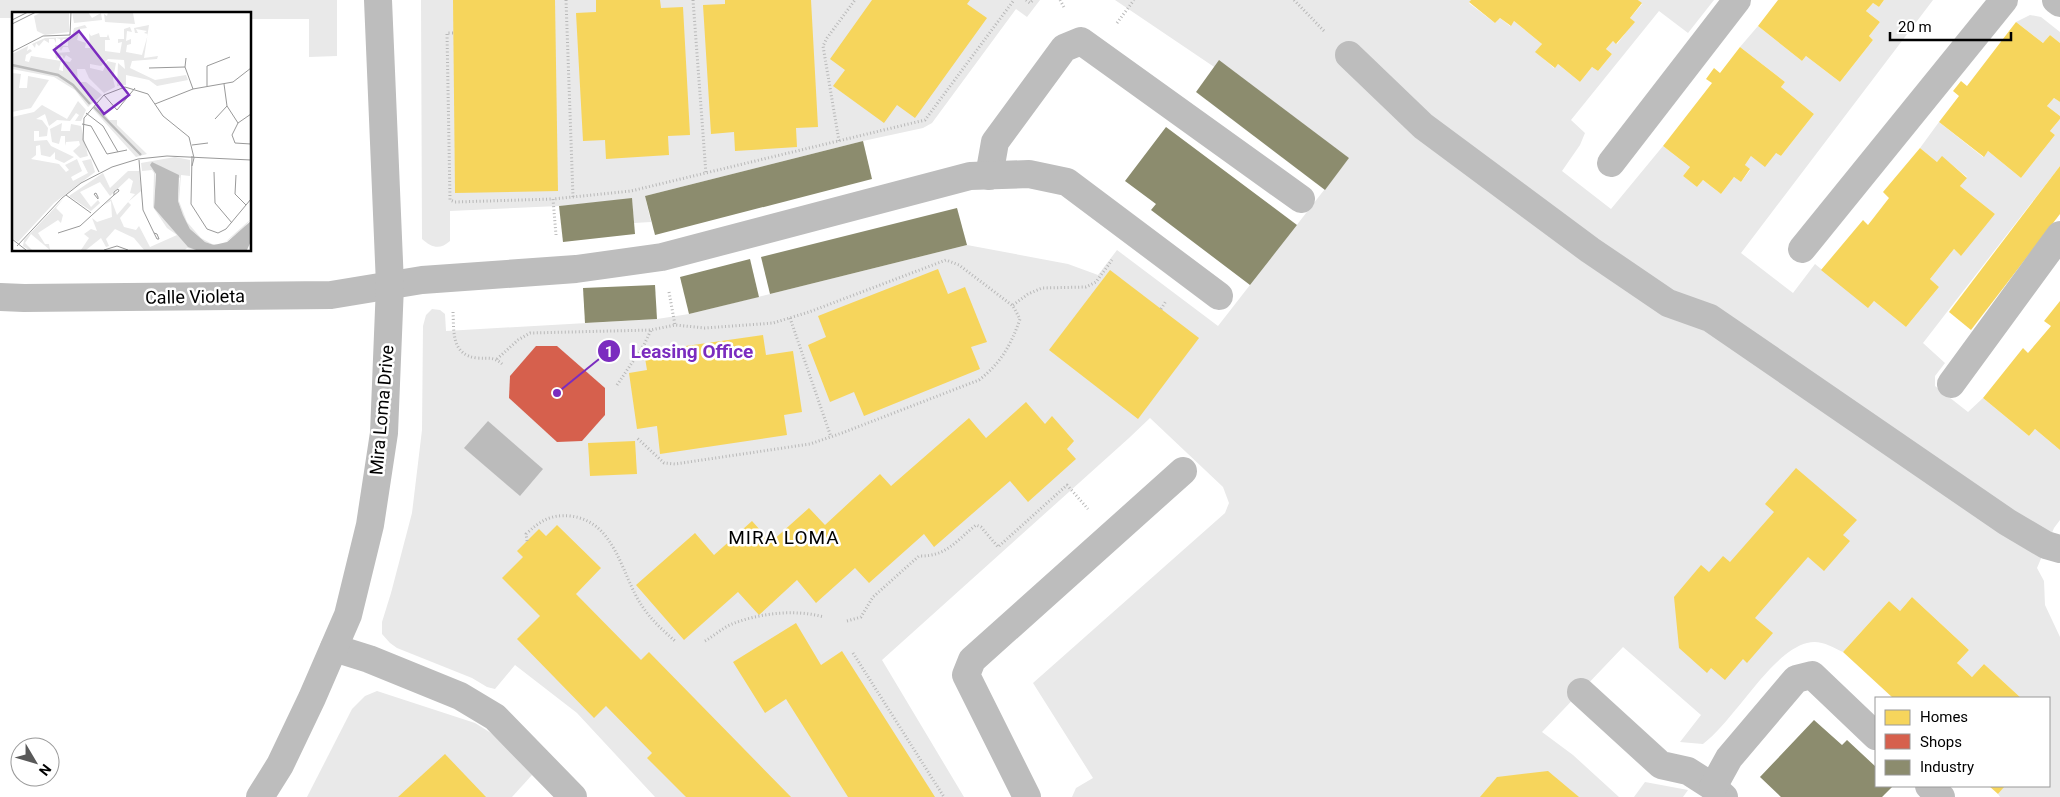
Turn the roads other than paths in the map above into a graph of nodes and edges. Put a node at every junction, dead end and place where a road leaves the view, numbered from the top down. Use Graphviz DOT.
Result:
graph roads {
  1 [pos="378,0"];
  2 [pos="1737,0"];
  3 [pos="2004,0"];
  4 [pos="2056,0"];
  5 [pos="2060,3"];
  6 [pos="1349,56"];
  7 [pos="1611,163"];
  8 [pos="989,176"];
  9 [pos="1301,199"];
  10 [pos="2060,235"];
  11 [pos="1802,248"];
  12 [pos="390,285"];
  13 [pos="1219,296"];
  14 [pos="0,297"];
  15 [pos="1951,384"];
  16 [pos="1183,471"];
  17 [pos="2060,549"];
  18 [pos="334,648"];
  19 [pos="1581,692"];
  20 [pos="1875,735"];
  21 [pos="1930,787"];
  22 [pos="1719,792"];
  23 [pos="260,797"];
  24 [pos="573,797"];
  25 [pos="1028,797"];
  26 [pos="1941,797"];
  1 -- 12 [label="street, Mira Loma Drive"];
  2 -- 7 [label="street"];
  3 -- 11 [label="street"];
  4 -- 5 [label="street"];
  6 -- 17 [label="street"];
  8 -- 9 [label="street"];
  8 -- 12 [label="street, Calle Violeta"];
  8 -- 13 [label="street, Calle Violeta"];
  10 -- 15 [label="street"];
  12 -- 14 [label="street, Calle Violeta"];
  12 -- 18 [label="street, Mira Loma Drive"];
  16 -- 25 [label="street"];
  18 -- 23 [label="street, Mira Loma Drive"];
  18 -- 24 [label="street"];
  19 -- 22 [label="street"];
  20 -- 22 [label="street"];
  21 -- 26 [label="street"];
}
